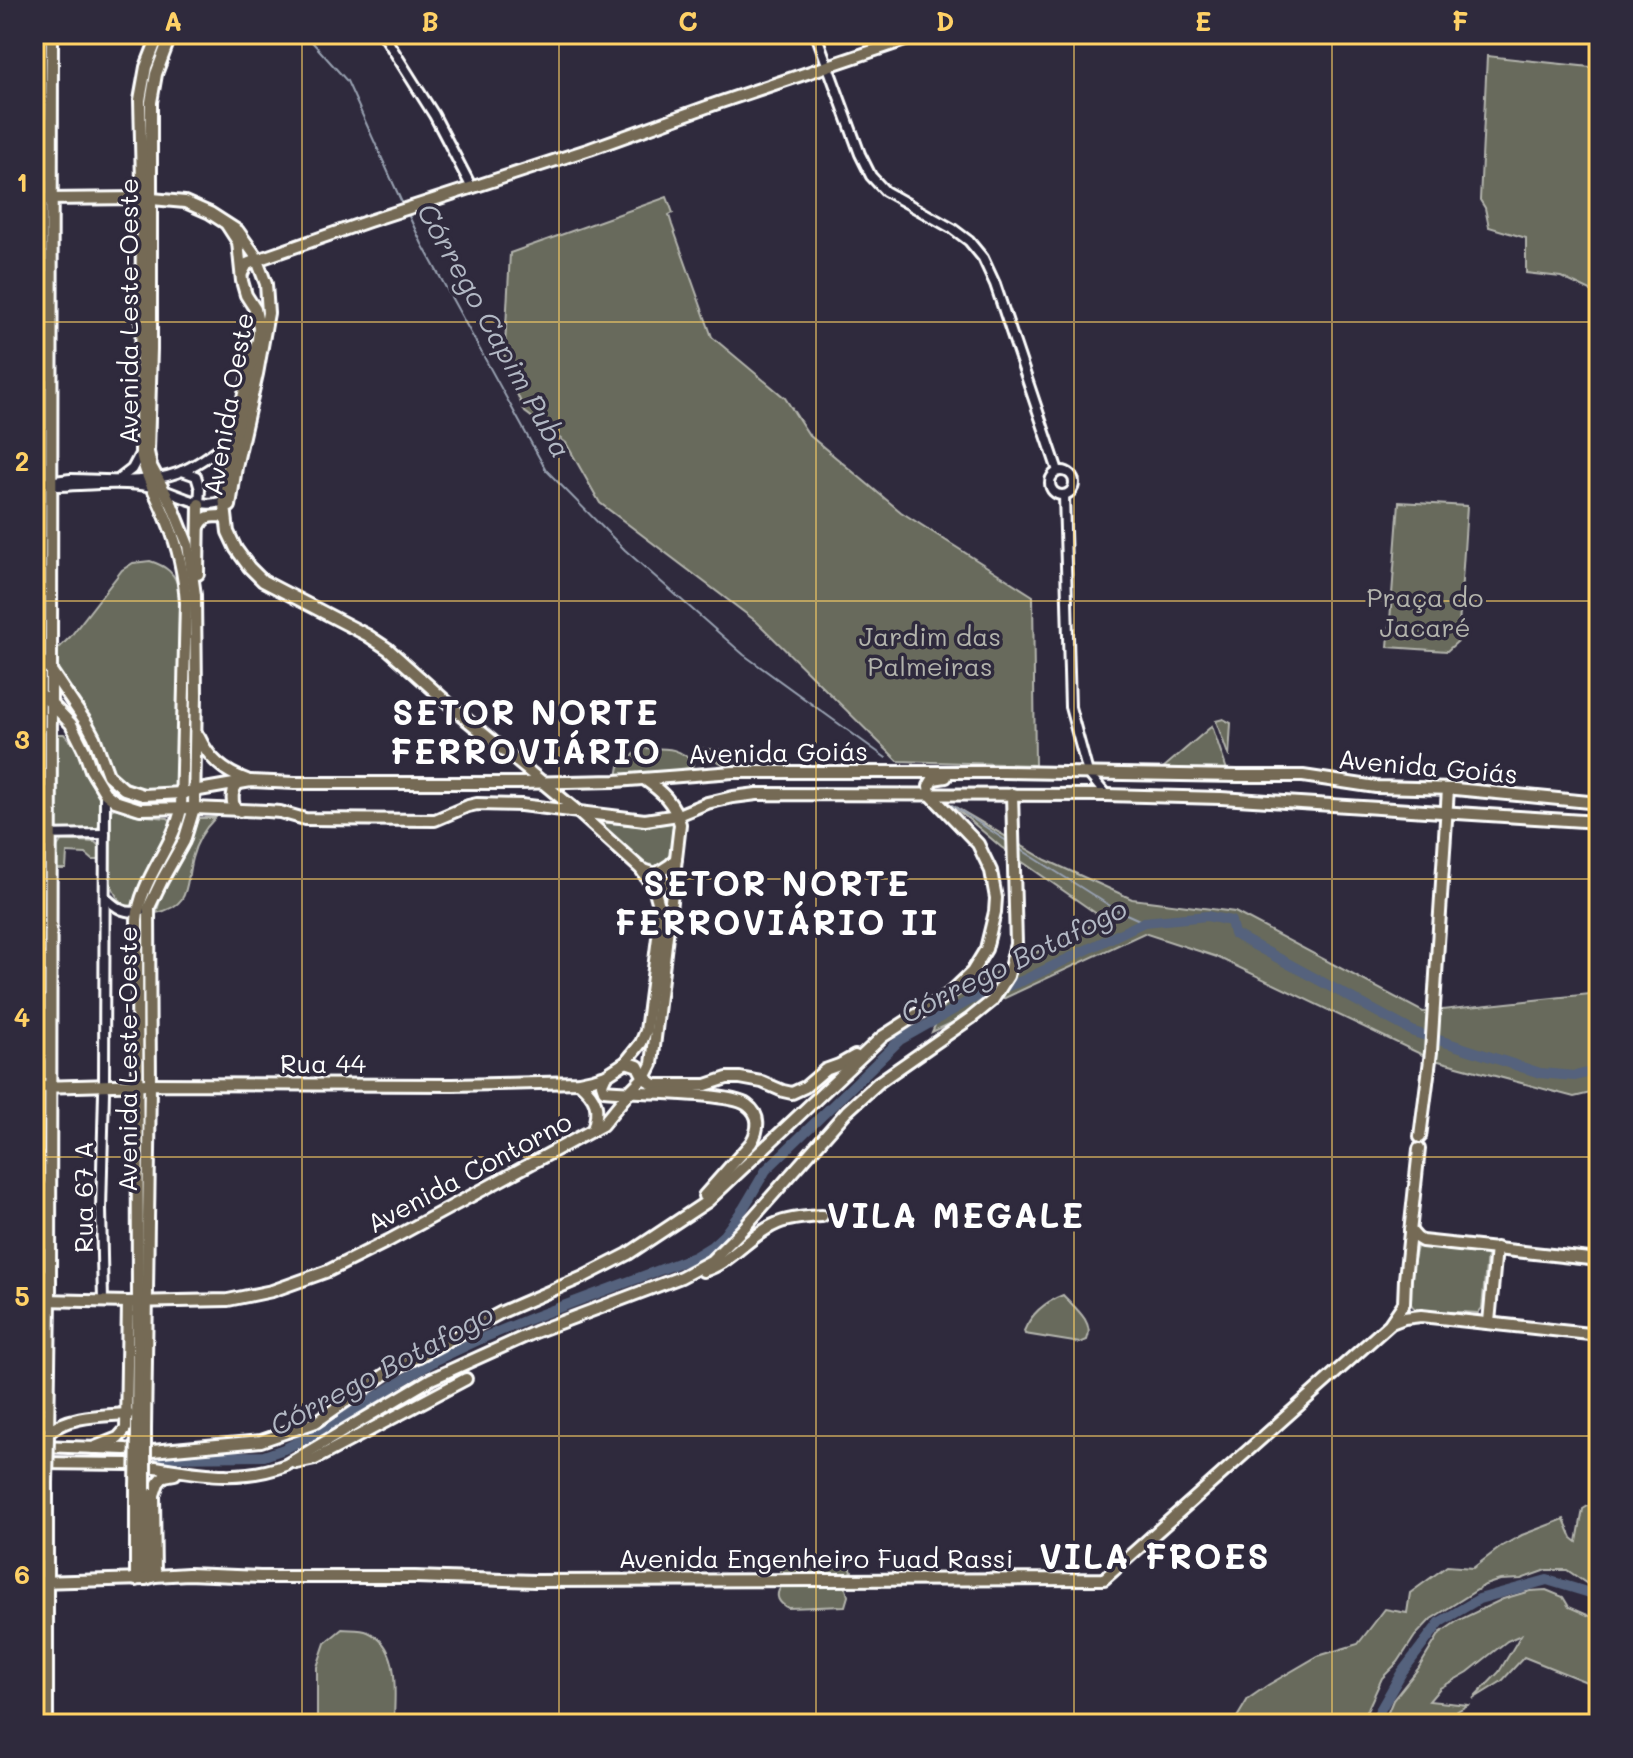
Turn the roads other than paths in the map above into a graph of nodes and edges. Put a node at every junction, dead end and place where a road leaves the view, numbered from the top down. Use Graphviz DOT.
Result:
graph roads {
  1 [pos="41,34"];
  2 [pos="52,34"];
  3 [pos="159,34"];
  4 [pos="171,34"];
  5 [pos="383,34"];
  6 [pos="816,34"];
  7 [pos="923,34"];
  8 [pos="828,65"];
  9 [pos="472,188"];
  10 [pos="146,198"];
  11 [pos="42,199"];
  12 [pos="227,225"];
  13 [pos="257,260"];
  14 [pos="242,273"];
  15 [pos="267,295"];
  16 [pos="251,301"];
  17 [pos="235,435"];
  18 [pos="145,452"];
  19 [pos="182,471"];
  20 [pos="1058,471"];
  21 [pos="171,475"];
  22 [pos="118,479"];
  23 [pos="42,483"];
  24 [pos="156,483"];
  25 [pos="1064,495"];
  26 [pos="227,500"];
  27 [pos="199,504"];
  28 [pos="226,520"];
  29 [pos="198,529"];
  30 [pos="37,605"];
  31 [pos="196,608"];
  32 [pos="37,656"];
  33 [pos="50,669"];
  34 [pos="37,698"];
  35 [pos="50,702"];
  36 [pos="196,731"];
  37 [pos="77,735"];
  38 [pos="50,736"];
  39 [pos="524,767"];
  40 [pos="988,772"];
  41 [pos="1088,773"];
  42 [pos="644,779"];
  43 [pos="251,781"];
  44 [pos="545,782"];
  45 [pos="238,783"];
  46 [pos="518,783"];
  47 [pos="1448,789"];
  48 [pos="194,791"];
  49 [pos="105,793"];
  50 [pos="182,793"];
  51 [pos="930,794"];
  52 [pos="1012,794"];
  53 [pos="1106,795"];
  54 [pos="1599,803"];
  55 [pos="194,808"];
  56 [pos="181,809"];
  57 [pos="214,809"];
  58 [pos="240,811"];
  59 [pos="577,811"];
  60 [pos="1447,813"];
  61 [pos="678,815"];
  62 [pos="1599,822"];
  63 [pos="188,831"];
  64 [pos="105,834"];
  65 [pos="41,836"];
  66 [pos="676,859"];
  67 [pos="641,869"];
  68 [pos="674,887"];
  69 [pos="655,891"];
  70 [pos="105,897"];
  71 [pos="149,907"];
  72 [pos="138,911"];
  73 [pos="864,1052"];
  74 [pos="626,1062"];
  75 [pos="606,1075"];
  76 [pos="644,1078"];
  77 [pos="579,1082"];
  78 [pos="150,1084"];
  79 [pos="138,1085"];
  80 [pos="44,1086"];
  81 [pos="104,1089"];
  82 [pos="604,1090"];
  83 [pos="630,1091"];
  84 [pos="595,1099"];
  85 [pos="593,1130"];
  86 [pos="686,1216"];
  87 [pos="822,1216"];
  88 [pos="801,1218"];
  89 [pos="811,1229"];
  90 [pos="1410,1230"];
  91 [pos="1422,1241"];
  92 [pos="1481,1247"];
  93 [pos="1409,1248"];
  94 [pos="1496,1248"];
  95 [pos="1495,1260"];
  96 [pos="1599,1260"];
  97 [pos="681,1277"];
  98 [pos="36,1300"];
  99 [pos="50,1300"];
  100 [pos="103,1301"];
  101 [pos="138,1302"];
  102 [pos="1404,1303"];
  103 [pos="1421,1316"];
  104 [pos="1489,1322"];
  105 [pos="1391,1323"];
  106 [pos="137,1327"];
  107 [pos="1599,1335"];
  108 [pos="129,1342"];
  109 [pos="36,1373"];
  110 [pos="466,1379"];
  111 [pos="128,1414"];
  112 [pos="141,1430"];
  113 [pos="48,1434"];
  114 [pos="34,1446"];
  115 [pos="93,1448"];
  116 [pos="126,1449"];
  117 [pos="152,1451"];
  118 [pos="34,1463"];
  119 [pos="128,1464"];
  120 [pos="286,1465"];
  121 [pos="155,1467"];
  122 [pos="190,1472"];
  123 [pos="42,1483"];
  124 [pos="35,1520"];
  125 [pos="35,1544"];
  126 [pos="38,1573"];
  127 [pos="145,1578"];
  128 [pos="36,1724"];
  129 [pos="47,1724"];
  1 -- 11 [label="main road"];
  2 -- 11 [label="main road"];
  3 -- 10 [label="main road, Avenida Leste-Oeste"];
  4 -- 10 [label="main road, Avenida Leste-Oeste"];
  5 -- 9 [label="street"];
  6 -- 8 [label="street"];
  7 -- 8 [label="main road"];
  8 -- 9 [label="main road"];
  8 -- 20 [label="street"];
  9 -- 13 [label="main road"];
  10 -- 11 [label="main road, Avenida Oeste"];
  10 -- 12 [label="main road, Avenida Oeste"];
  10 -- 18 [label="main road, Avenida Leste-Oeste"];
  11 -- 23 [label="main road"];
  12 -- 13 [label="main road, Avenida Oeste"];
  12 -- 14 [label="main road, Avenida Oeste"];
  13 -- 14 [label="main road"];
  13 -- 15 [label="main road, Avenida Oeste"];
  14 -- 16 [label="main road, Avenida Oeste"];
  15 -- 16 [label="main road"];
  15 -- 26 [label="main road, Avenida Oeste"];
  16 -- 17 [label="main road, Avenida Oeste"];
  17 -- 19 [label="street"];
  17 -- 26 [label="main road, Avenida Oeste"];
  18 -- 21 [label="street"];
  18 -- 22 [label="street, Avenida Leste-Oeste"];
  18 -- 24 [label="main road, Avenida Leste-Oeste"];
  19 -- 21 [label="street"];
  19 -- 27 [label="street"];
  20 -- 25 [label="street"];
  20 -- 25 [label="street"];
  21 -- 24 [label="street"];
  22 -- 23 [label="street"];
  22 -- 24 [label="street"];
  23 -- 24 [label="street"];
  23 -- 30 [label="main road"];
  23 -- 33 [label="main road"];
  24 -- 27 [label="street"];
  24 -- 31 [label="main road, Avenida Leste-Oeste"];
  24 -- 50 [label="main road, Avenida Leste-Oeste"];
  25 -- 41 [label="street"];
  26 -- 27 [label="street"];
  26 -- 28 [label="main road, Avenida Oeste"];
  26 -- 44 [label="main road, Avenida Oeste"];
  27 -- 29 [label="main road"];
  28 -- 29 [label="main road"];
  28 -- 39 [label="main road, Avenida Oeste"];
  29 -- 31 [label="main road"];
  30 -- 32 [label="main road"];
  31 -- 36 [label="main road, Avenida Leste-Oeste"];
  32 -- 33 [label="main road, Avenida Goiás"];
  32 -- 34 [label="main road"];
  33 -- 35 [label="main road"];
  33 -- 50 [label="main road, Avenida Goiás"];
  34 -- 35 [label="main road"];
  34 -- 65 [label="main road"];
  35 -- 37 [label="main road"];
  35 -- 38 [label="main road"];
  36 -- 43 [label="main road"];
  36 -- 48 [label="main road, Avenida Leste-Oeste"];
  37 -- 38 [label="main road"];
  37 -- 49 [label="main road"];
  38 -- 65 [label="main road"];
  39 -- 44 [label="main road, Avenida Oeste"];
  39 -- 46 [label="main road"];
  40 -- 41 [label="main road, Avenida Goiás"];
  40 -- 42 [label="main road, Avenida Goiás"];
  40 -- 51 [label="main road"];
  41 -- 47 [label="main road, Avenida Goiás"];
  41 -- 53 [label="street"];
  42 -- 44 [label="main road, Avenida Goiás"];
  42 -- 61 [label="main road"];
  43 -- 45 [label="main road, Avenida Goiás"];
  43 -- 46 [label="main road, Avenida Goiás"];
  44 -- 46 [label="main road, Avenida Goiás"];
  44 -- 59 [label="main road, Avenida Oeste"];
  45 -- 48 [label="main road, Avenida Goiás"];
  45 -- 58 [label="main road"];
  47 -- 54 [label="main road, Avenida Goiás"];
  47 -- 60 [label="main road"];
  48 -- 50 [label="main road, Avenida Goiás"];
  48 -- 55 [label="main road, Avenida Leste-Oeste"];
  49 -- 56 [label="main road, Avenida Goiás"];
  49 -- 64 [label="street"];
  50 -- 56 [label="main road, Avenida Leste-Oeste"];
  51 -- 52 [label="main road, Avenida Goiás"];
  51 -- 61 [label="main road, Avenida Goiás"];
  51 -- 73 [label="main road"];
  52 -- 53 [label="main road, Avenida Goiás"];
  52 -- 97 [label="main road"];
  53 -- 60 [label="main road, Avenida Goiás"];
  55 -- 56 [label="main road, Avenida Goiás"];
  55 -- 57 [label="main road, Avenida Goiás"];
  55 -- 63 [label="main road, Avenida Leste-Oeste"];
  56 -- 72 [label="main road, Avenida Leste-Oeste"];
  57 -- 58 [label="main road, Avenida Goiás"];
  57 -- 63 [label="main road"];
  58 -- 59 [label="main road, Avenida Goiás"];
  59 -- 61 [label="main road, Avenida Goiás"];
  59 -- 67 [label="main road"];
  60 -- 62 [label="main road, Avenida Goiás"];
  60 -- 90 [label="main road"];
  61 -- 66 [label="main road"];
  63 -- 71 [label="main road, Avenida Leste-Oeste"];
  64 -- 65 [label="street"];
  64 -- 70 [label="street, Rua 67 A"];
  65 -- 80 [label="main road"];
  66 -- 67 [label="main road"];
  66 -- 68 [label="main road"];
  67 -- 69 [label="main road"];
  68 -- 69 [label="main road"];
  68 -- 76 [label="main road"];
  69 -- 74 [label="main road"];
  70 -- 72 [label="street"];
  70 -- 81 [label="street, Rua 67 A"];
  71 -- 72 [label="street"];
  71 -- 78 [label="main road, Avenida Leste-Oeste"];
  72 -- 79 [label="main road, Avenida Leste-Oeste"];
  73 -- 76 [label="main road"];
  73 -- 86 [label="main road"];
  74 -- 75 [label="main road"];
  74 -- 76 [label="main road"];
  75 -- 77 [label="main road, Rua 44"];
  75 -- 82 [label="main road"];
  76 -- 83 [label="main road, Avenida Contorno"];
  77 -- 78 [label="main road, Rua 44"];
  77 -- 84 [label="main road"];
  78 -- 79 [label="main road, Rua 44"];
  78 -- 101 [label="main road, Avenida Leste-Oeste"];
  79 -- 81 [label="main road, Rua 44"];
  79 -- 101 [label="main road, Avenida Leste-Oeste"];
  80 -- 81 [label="main road, Rua 44"];
  80 -- 98 [label="main road"];
  80 -- 99 [label="main road"];
  81 -- 100 [label="street, Rua 67 A"];
  82 -- 83 [label="main road"];
  82 -- 84 [label="main road"];
  83 -- 85 [label="main road, Avenida Contorno"];
  83 -- 86 [label="main road"];
  84 -- 85 [label="main road"];
  85 -- 101 [label="main road, Avenida Contorno"];
  86 -- 117 [label="main road"];
  87 -- 88 [label="main road"];
  88 -- 89 [label="main road"];
  88 -- 97 [label="main road"];
  90 -- 91 [label="main road"];
  90 -- 93 [label="main road"];
  91 -- 92 [label="main road"];
  91 -- 93 [label="main road"];
  92 -- 94 [label="main road"];
  92 -- 95 [label="main road"];
  93 -- 102 [label="main road"];
  94 -- 95 [label="main road"];
  94 -- 96 [label="main road"];
  95 -- 104 [label="main road"];
  97 -- 120 [label="main road"];
  98 -- 99 [label="main road, Avenida Contorno"];
  98 -- 109 [label="main road"];
  99 -- 100 [label="main road, Avenida Contorno"];
  99 -- 113 [label="main road"];
  100 -- 101 [label="main road, Avenida Contorno"];
  101 -- 106 [label="main road, Avenida Leste-Oeste"];
  101 -- 108 [label="main road"];
  101 -- 112 [label="main road, Avenida Leste-Oeste"];
  102 -- 103 [label="main road"];
  102 -- 105 [label="main road"];
  103 -- 104 [label="main road, Avenida Engenheiro Fuad Rassi"];
  103 -- 105 [label="main road, Avenida Engenheiro Fuad Rassi"];
  104 -- 107 [label="main road, Avenida Engenheiro Fuad Rassi"];
  105 -- 127 [label="main road, Avenida Engenheiro Fuad Rassi"];
  106 -- 108 [label="main road"];
  106 -- 112 [label="main road, Avenida Leste-Oeste"];
  108 -- 111 [label="main road"];
  109 -- 123 [label="main road, bridge"];
  110 -- 120 [label="main road"];
  111 -- 113 [label="main road"];
  111 -- 115 [label="main road"];
  112 -- 127 [label="main road, Avenida Leste-Oeste, bridge"];
  113 -- 123 [label="main road, bridge"];
  114 -- 115 [label="main road"];
  115 -- 116 [label="main road"];
  118 -- 119 [label="main road"];
  120 -- 122 [label="main road"];
  121 -- 122 [label="main road"];
  122 -- 127 [label="main road"];
  123 -- 124 [label="main road"];
  123 -- 126 [label="main road"];
  124 -- 125 [label="main road"];
  125 -- 126 [label="main road"];
  126 -- 127 [label="main road, Avenida Engenheiro Fuad Rassi"];
  126 -- 128 [label="main road"];
  126 -- 129 [label="main road"];
}
